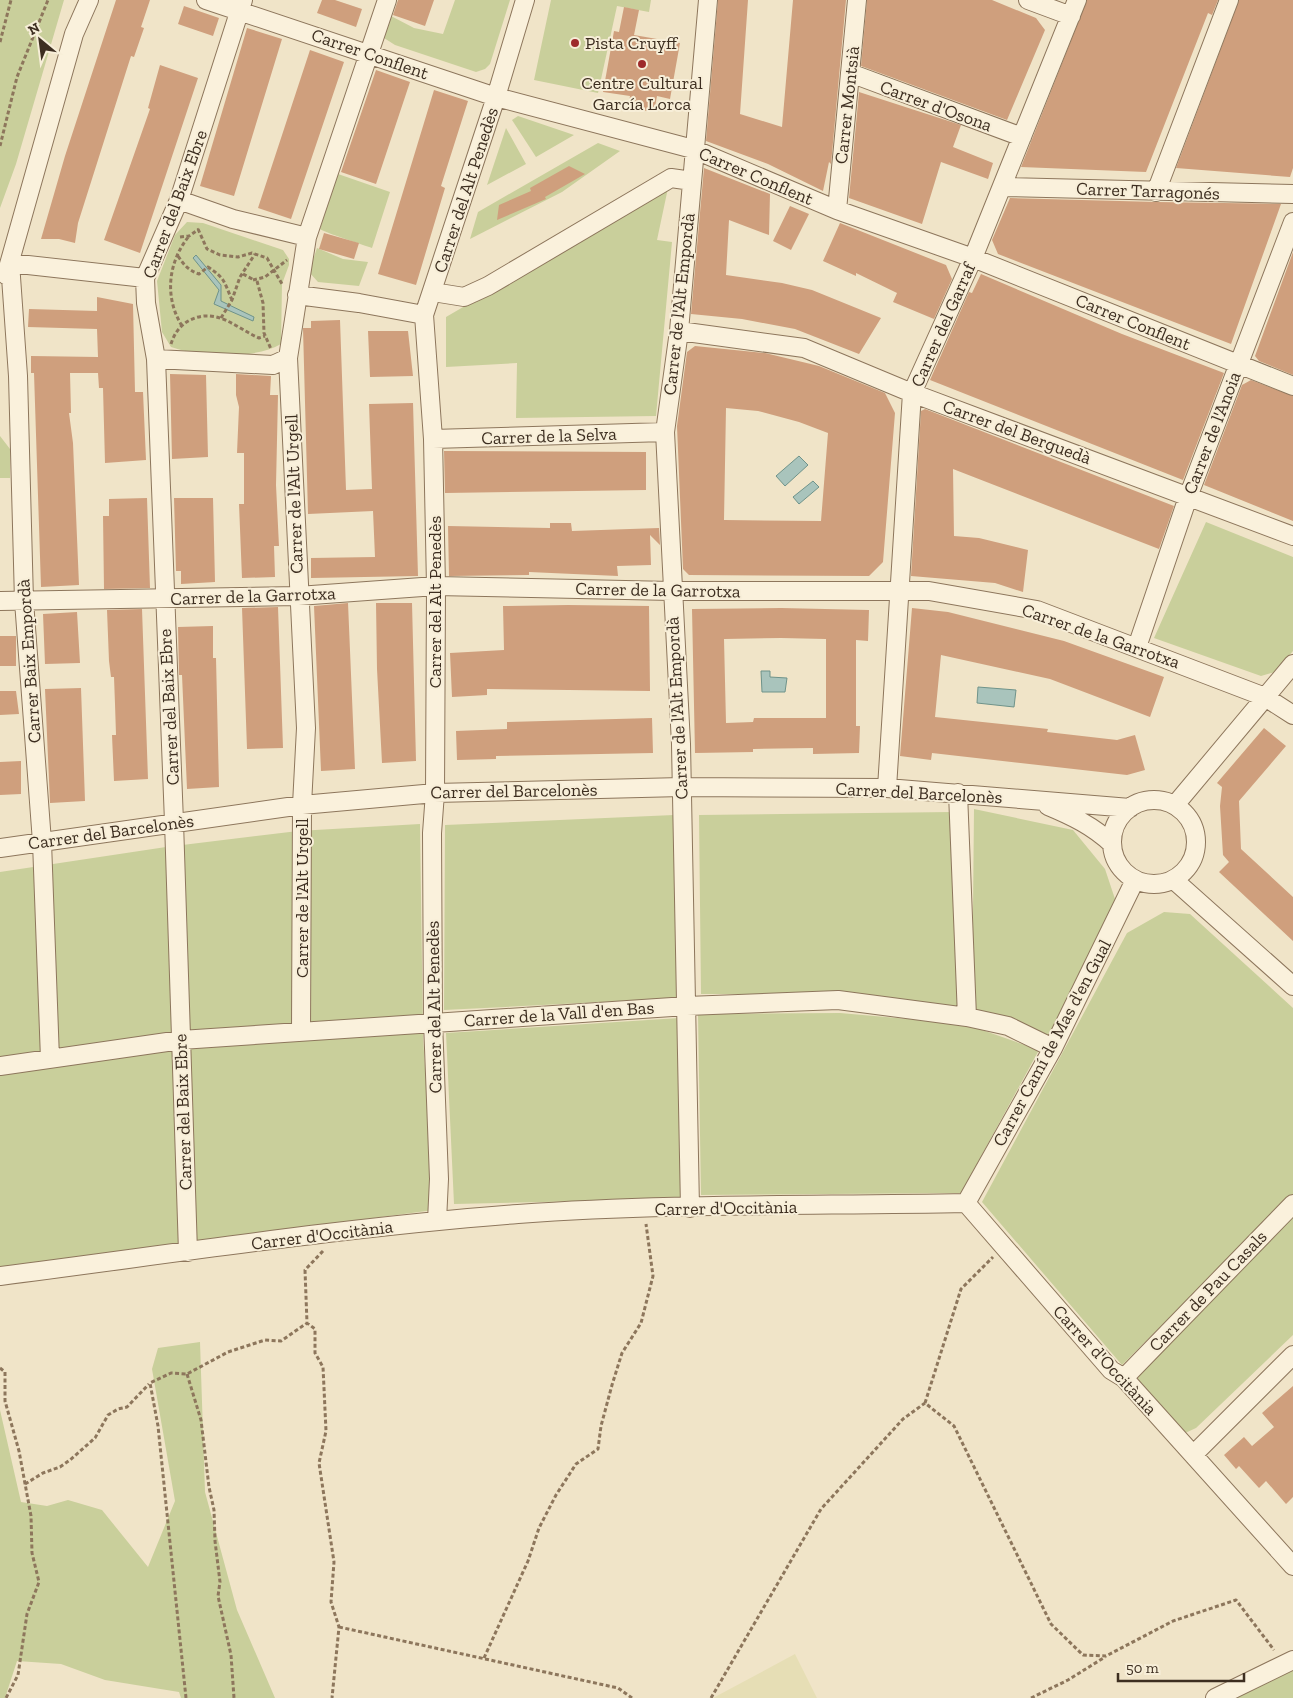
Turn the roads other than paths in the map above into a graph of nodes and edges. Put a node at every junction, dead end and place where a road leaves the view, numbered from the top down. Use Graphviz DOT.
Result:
graph roads {
  1 [pos="89,0"];
  2 [pos="206,0"];
  3 [pos="387,0"];
  4 [pos="525,0"];
  5 [pos="708,0"];
  6 [pos="856,0"];
  7 [pos="1028,0"];
  8 [pos="1229,0"];
  9 [pos="242,6"];
  10 [pos="1074,8"];
  11 [pos="370,54"];
  12 [pos="850,73"];
  13 [pos="496,97"];
  14 [pos="1022,137"];
  15 [pos="693,149"];
  16 [pos="692,181"];
  17 [pos="1003,187"];
  18 [pos="1156,192"];
  19 [pos="1293,194"];
  20 [pos="179,200"];
  21 [pos="836,210"];
  22 [pos="1293,222"];
  23 [pos="307,238"];
  24 [pos="1288,252"];
  25 [pos="973,258"];
  26 [pos="10,263"];
  27 [pos="145,278"];
  28 [pos="433,292"];
  29 [pos="0,294"];
  30 [pos="297,295"];
  31 [pos="424,315"];
  32 [pos="678,331"];
  33 [pos="288,358"];
  34 [pos="156,359"];
  35 [pos="1238,365"];
  36 [pos="1293,386"];
  37 [pos="912,393"];
  38 [pos="665,432"];
  39 [pos="433,439"];
  40 [pos="1188,497"];
  41 [pos="1293,536"];
  42 [pos="436,586"];
  43 [pos="898,590"];
  44 [pos="672,591"];
  45 [pos="298,596"];
  46 [pos="164,600"];
  47 [pos="0,601"];
  48 [pos="24,601"];
  49 [pos="1137,647"];
  50 [pos="1293,664"];
  51 [pos="1265,697"];
  52 [pos="1293,715"];
  53 [pos="682,788"];
  54 [pos="887,788"];
  55 [pos="435,792"];
  56 [pos="958,793"];
  57 [pos="1031,800"];
  58 [pos="302,805"];
  59 [pos="1175,805"];
  60 [pos="1130,808"];
  61 [pos="174,822"];
  62 [pos="42,842"];
  63 [pos="1112,844"];
  64 [pos="0,848"];
  65 [pos="1135,880"];
  66 [pos="1174,880"];
  67 [pos="1293,986"];
  68 [pos="687,1006"];
  69 [pos="967,1017"];
  70 [pos="433,1022"];
  71 [pos="301,1032"];
  72 [pos="180,1040"];
  73 [pos="1053,1048"];
  74 [pos="50,1059"];
  75 [pos="0,1066"];
  76 [pos="966,1203"];
  77 [pos="1293,1204"];
  78 [pos="690,1208"];
  79 [pos="437,1221"];
  80 [pos="188,1252"];
  81 [pos="0,1276"];
  82 [pos="1293,1355"];
  83 [pos="1124,1378"];
  84 [pos="1187,1449"];
  85 [pos="1293,1566"];
  86 [pos="1289,1663"];
  87 [pos="1215,1698"];
  1 -- 26 [label="street"];
  2 -- 9 [label="street, Carrer Conflent"];
  3 -- 11 [label="street, Carrer de l'Alt Urgell"];
  4 -- 13 [label="street, Carrer del Alt Penedès"];
  5 -- 15 [label="street, Carrer de l'Alt Empordà"];
  6 -- 12 [label="street, Carrer Montsià"];
  7 -- 10 [label="street"];
  8 -- 18 [label="street"];
  9 -- 11 [label="street, Carrer Conflent"];
  9 -- 20 [label="street, Carrer del Baix Ebre"];
  10 -- 14 [label="street, Carrer del Garraf"];
  11 -- 13 [label="street, Carrer Conflent"];
  11 -- 23 [label="street, Carrer de l'Alt Urgell"];
  12 -- 14 [label="street, Carrer d'Osona"];
  12 -- 21 [label="street, Carrer Montsià"];
  13 -- 15 [label="street, Carrer Conflent"];
  13 -- 28 [label="street, Carrer del Alt Penedès"];
  14 -- 17 [label="street, Carrer del Garraf"];
  15 -- 16 [label="street, Carrer de l'Alt Empordà"];
  15 -- 21 [label="street, Carrer Conflent"];
  16 -- 28 [label="street"];
  16 -- 32 [label="street, Carrer de l'Alt Empordà"];
  17 -- 18 [label="street, Carrer Tarragonés"];
  17 -- 25 [label="street, Carrer del Garraf"];
  18 -- 19 [label="street, Carrer Tarragonés"];
  20 -- 23 [label="street"];
  20 -- 27 [label="street, Carrer del Baix Ebre"];
  21 -- 25 [label="street, Carrer Conflent"];
  22 -- 24 [label="street, Carrer de l'Anoia"];
  23 -- 30 [label="street, Carrer de l'Alt Urgell"];
  24 -- 35 [label="street, Carrer de l'Anoia"];
  25 -- 35 [label="street, Carrer Conflent"];
  25 -- 37 [label="street, Carrer del Garraf"];
  26 -- 27 [label="street"];
  26 -- 29 [label="street"];
  26 -- 48 [label="street, Carrer Baix Empordà"];
  27 -- 34 [label="street, Carrer del Baix Ebre"];
  28 -- 31 [label="street, Carrer del Alt Penedès"];
  30 -- 31 [label="street"];
  30 -- 33 [label="street, Carrer de l'Alt Urgell"];
  31 -- 39 [label="street, Carrer del Alt Penedès"];
  32 -- 37 [label="street, Carrer del Berguedà"];
  32 -- 38 [label="street, Carrer de l'Alt Empordà"];
  33 -- 34 [label="street"];
  33 -- 45 [label="street, Carrer de l'Alt Urgell"];
  34 -- 46 [label="street, Carrer del Baix Ebre"];
  35 -- 36 [label="street, Carrer Conflent"];
  35 -- 40 [label="street, Carrer de l'Anoia"];
  37 -- 40 [label="street, Carrer del Berguedà"];
  37 -- 43 [label="street, Carrer del Garraf"];
  38 -- 39 [label="street, Carrer de la Selva"];
  38 -- 44 [label="street, Carrer de l'Alt Empordà"];
  39 -- 42 [label="street, Carrer del Alt Penedès"];
  40 -- 41 [label="street, Carrer del Berguedà"];
  40 -- 49 [label="street, Carrer de l'Anoia"];
  42 -- 44 [label="street, Carrer de la Garrotxa"];
  42 -- 45 [label="street, Carrer de la Garrotxa"];
  42 -- 55 [label="street, Carrer del Alt Penedès"];
  43 -- 44 [label="street, Carrer de la Garrotxa"];
  43 -- 49 [label="street, Carrer de la Garrotxa"];
  43 -- 54 [label="street, Carrer del Garraf"];
  44 -- 53 [label="street, Carrer de l'Alt Empordà"];
  45 -- 46 [label="street, Carrer de la Garrotxa"];
  45 -- 58 [label="street, Carrer de l'Alt Urgell"];
  46 -- 48 [label="street, Carrer de la Garrotxa"];
  46 -- 61 [label="street, Carrer del Baix Ebre"];
  47 -- 48 [label="street, Carrer de la Garrotxa"];
  48 -- 62 [label="street, Carrer Baix Empordà"];
  49 -- 51 [label="street, Carrer de la Garrotxa"];
  50 -- 51 [label="street"];
  51 -- 52 [label="street, Carrer de la Garrotxa"];
  51 -- 59 [label="street"];
  53 -- 54 [label="street, Carrer del Barcelonès"];
  53 -- 55 [label="street, Carrer del Barcelonès"];
  53 -- 68 [label="street, Carrer de l'Alt Empordà"];
  54 -- 56 [label="street, Carrer del Barcelonès"];
  55 -- 58 [label="street, Carrer del Barcelonès"];
  55 -- 70 [label="street, Carrer del Alt Penedès"];
  56 -- 57 [label="street, Carrer del Barcelonès"];
  56 -- 69 [label="street"];
  57 -- 60 [label="street, Carrer del Barcelonès"];
  57 -- 63 [label="street, Carrer del Barcelonès"];
  58 -- 61 [label="street, Carrer del Barcelonès"];
  58 -- 71 [label="street, Carrer de l'Alt Urgell"];
  59 -- 60 [label="street"];
  59 -- 66 [label="street"];
  60 -- 63 [label="street"];
  61 -- 62 [label="street, Carrer del Barcelonès"];
  61 -- 72 [label="street, Carrer del Baix Ebre"];
  62 -- 64 [label="street, Carrer del Barcelonès"];
  62 -- 74 [label="street, Carrer Baix Empordà"];
  63 -- 65 [label="street"];
  65 -- 66 [label="street"];
  65 -- 73 [label="street, Carrer Camí de Mas d'en Gual"];
  66 -- 67 [label="street"];
  68 -- 69 [label="street, Carrer de la Vall d'en Bas"];
  68 -- 70 [label="street, Carrer de la Vall d'en Bas"];
  68 -- 78 [label="street, Carrer de l'Alt Empordà"];
  69 -- 73 [label="street, Carrer de la Vall d'en Bas"];
  70 -- 71 [label="street, Carrer de la Vall d'en Bas"];
  70 -- 79 [label="street, Carrer del Alt Penedès"];
  71 -- 72 [label="street, Carrer de la Vall d'en Bas"];
  72 -- 74 [label="street, Carrer de la Vall d'en Bas"];
  72 -- 80 [label="street, Carrer del Baix Ebre"];
  73 -- 76 [label="street, Carrer Camí de Mas d'en Gual"];
  74 -- 75 [label="street, Carrer de la Vall d'en Bas"];
  76 -- 78 [label="street, Carrer d'Occitània"];
  76 -- 83 [label="street, Carrer d'Occitània"];
  77 -- 83 [label="street, Carrer de Pau Casals"];
  78 -- 79 [label="street, Carrer d'Occitània"];
  79 -- 80 [label="street, Carrer d'Occitània"];
  80 -- 81 [label="street, Carrer d'Occitània"];
  82 -- 84 [label="street"];
  83 -- 84 [label="street, Carrer d'Occitània"];
  84 -- 85 [label="street, Carrer d'Occitània"];
  86 -- 87 [label="street"];
}
